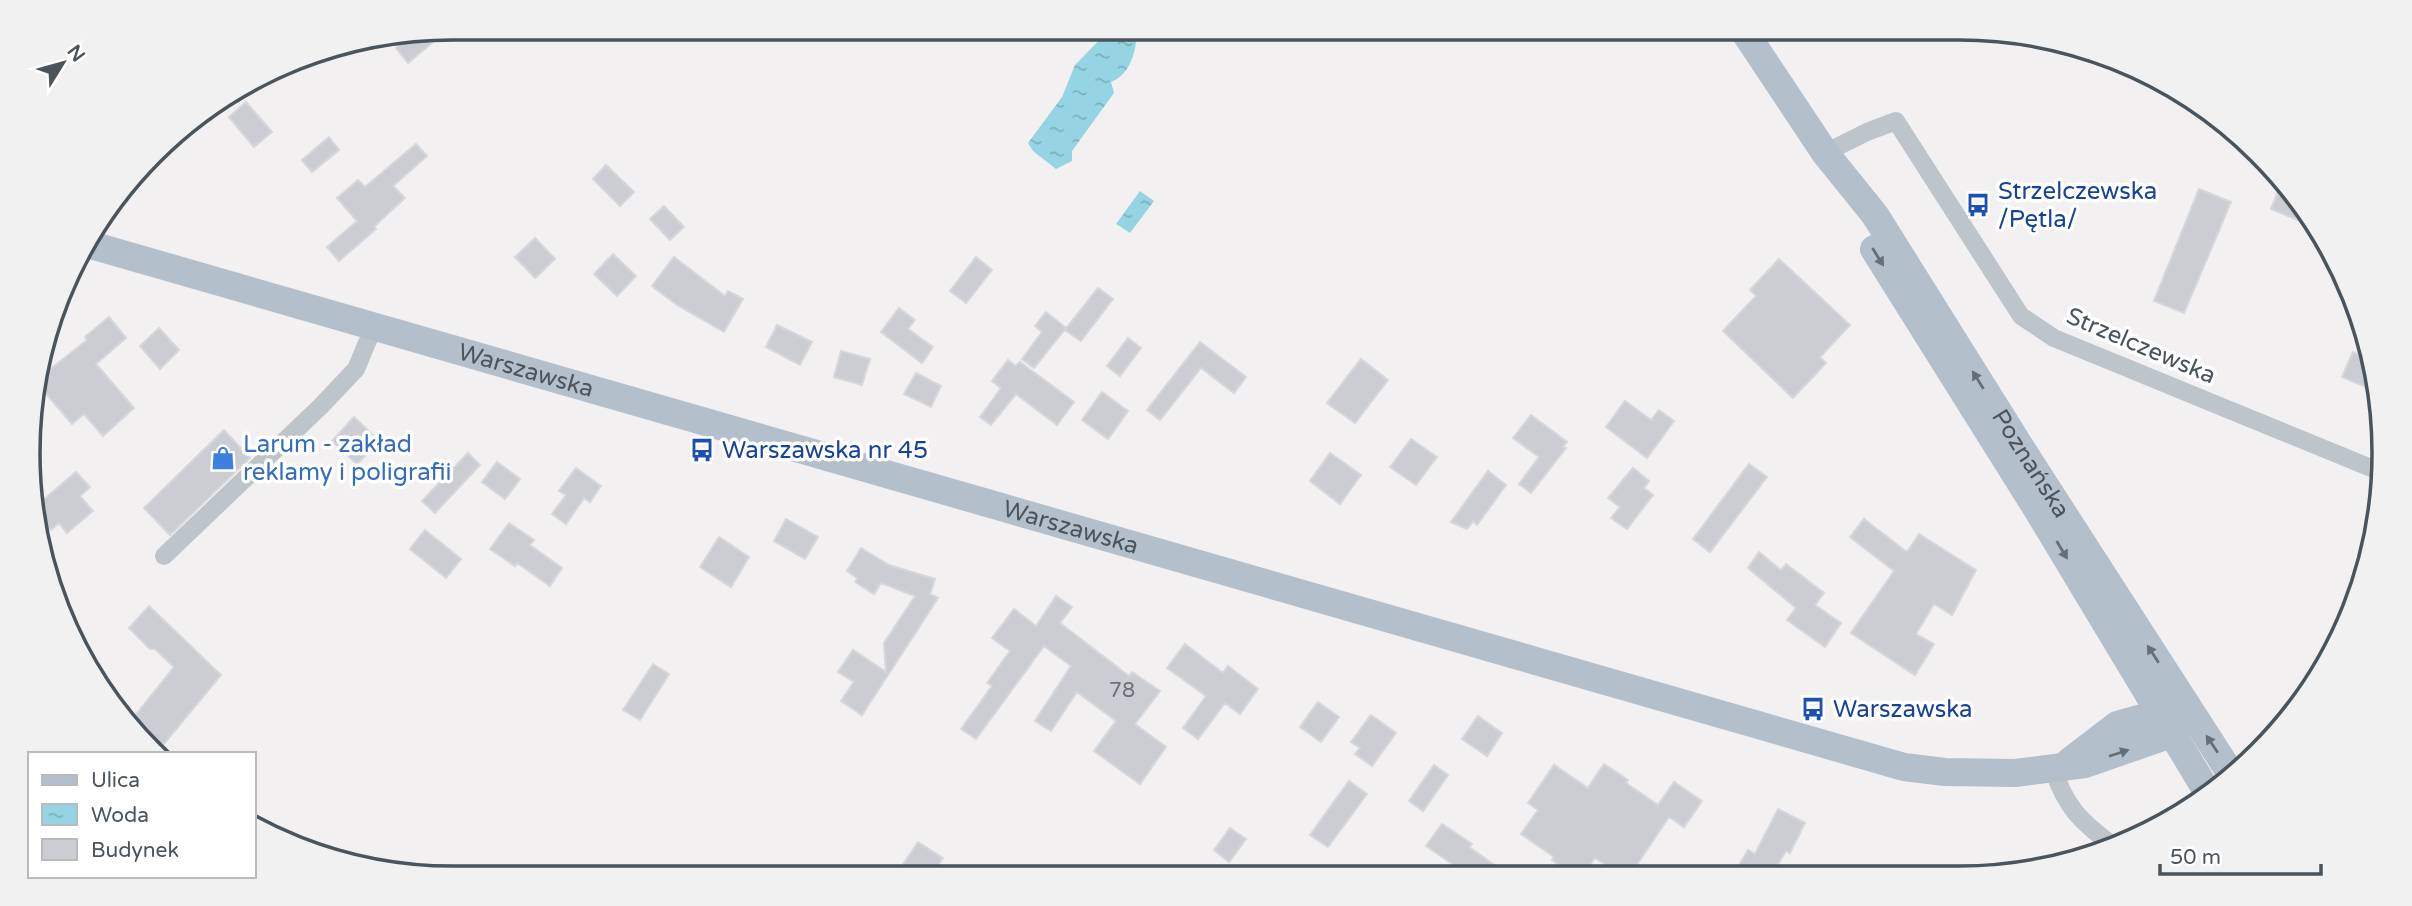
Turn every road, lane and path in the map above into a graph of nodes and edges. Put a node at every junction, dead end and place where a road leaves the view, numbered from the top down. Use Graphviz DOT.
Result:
graph roads {
  1 [pos="1750,40"];
  2 [pos="1825,153"];
  3 [pos="96,247"];
  4 [pos="374,326"];
  5 [pos="2371,468"];
  6 [pos="164,556"];
  7 [pos="2129,660"];
  8 [pos="2175,720"];
  9 [pos="2117,725"];
  10 [pos="2057,768"];
  11 [pos="2225,768"];
  12 [pos="2204,784"];
  13 [pos="2104,839"];
  1 -- 2 [label="main road, Poznańska"];
  2 -- 5 [label="street, Strzelczewska"];
  2 -- 7 [label="main road, Poznańska, one-way"];
  8 -- 2 [label="main road, Poznańska, one-way"];
  3 -- 4 [label="main road, Warszawska"];
  4 -- 6 [label="street"];
  4 -- 10 [label="main road, Warszawska"];
  7 -- 8 [label="main road, Poznańska"];
  7 -- 9 [label="main road, Poznańska"];
  8 -- 9 [label="main road"];
  10 -- 8 [label="main road, Warszawska, one-way"];
  11 -- 8 [label="main road, Poznańska, one-way"];
  8 -- 12 [label="main road, Poznańska"];
  9 -- 10 [label="main road"];
  10 -- 13 [label="street"];
}
